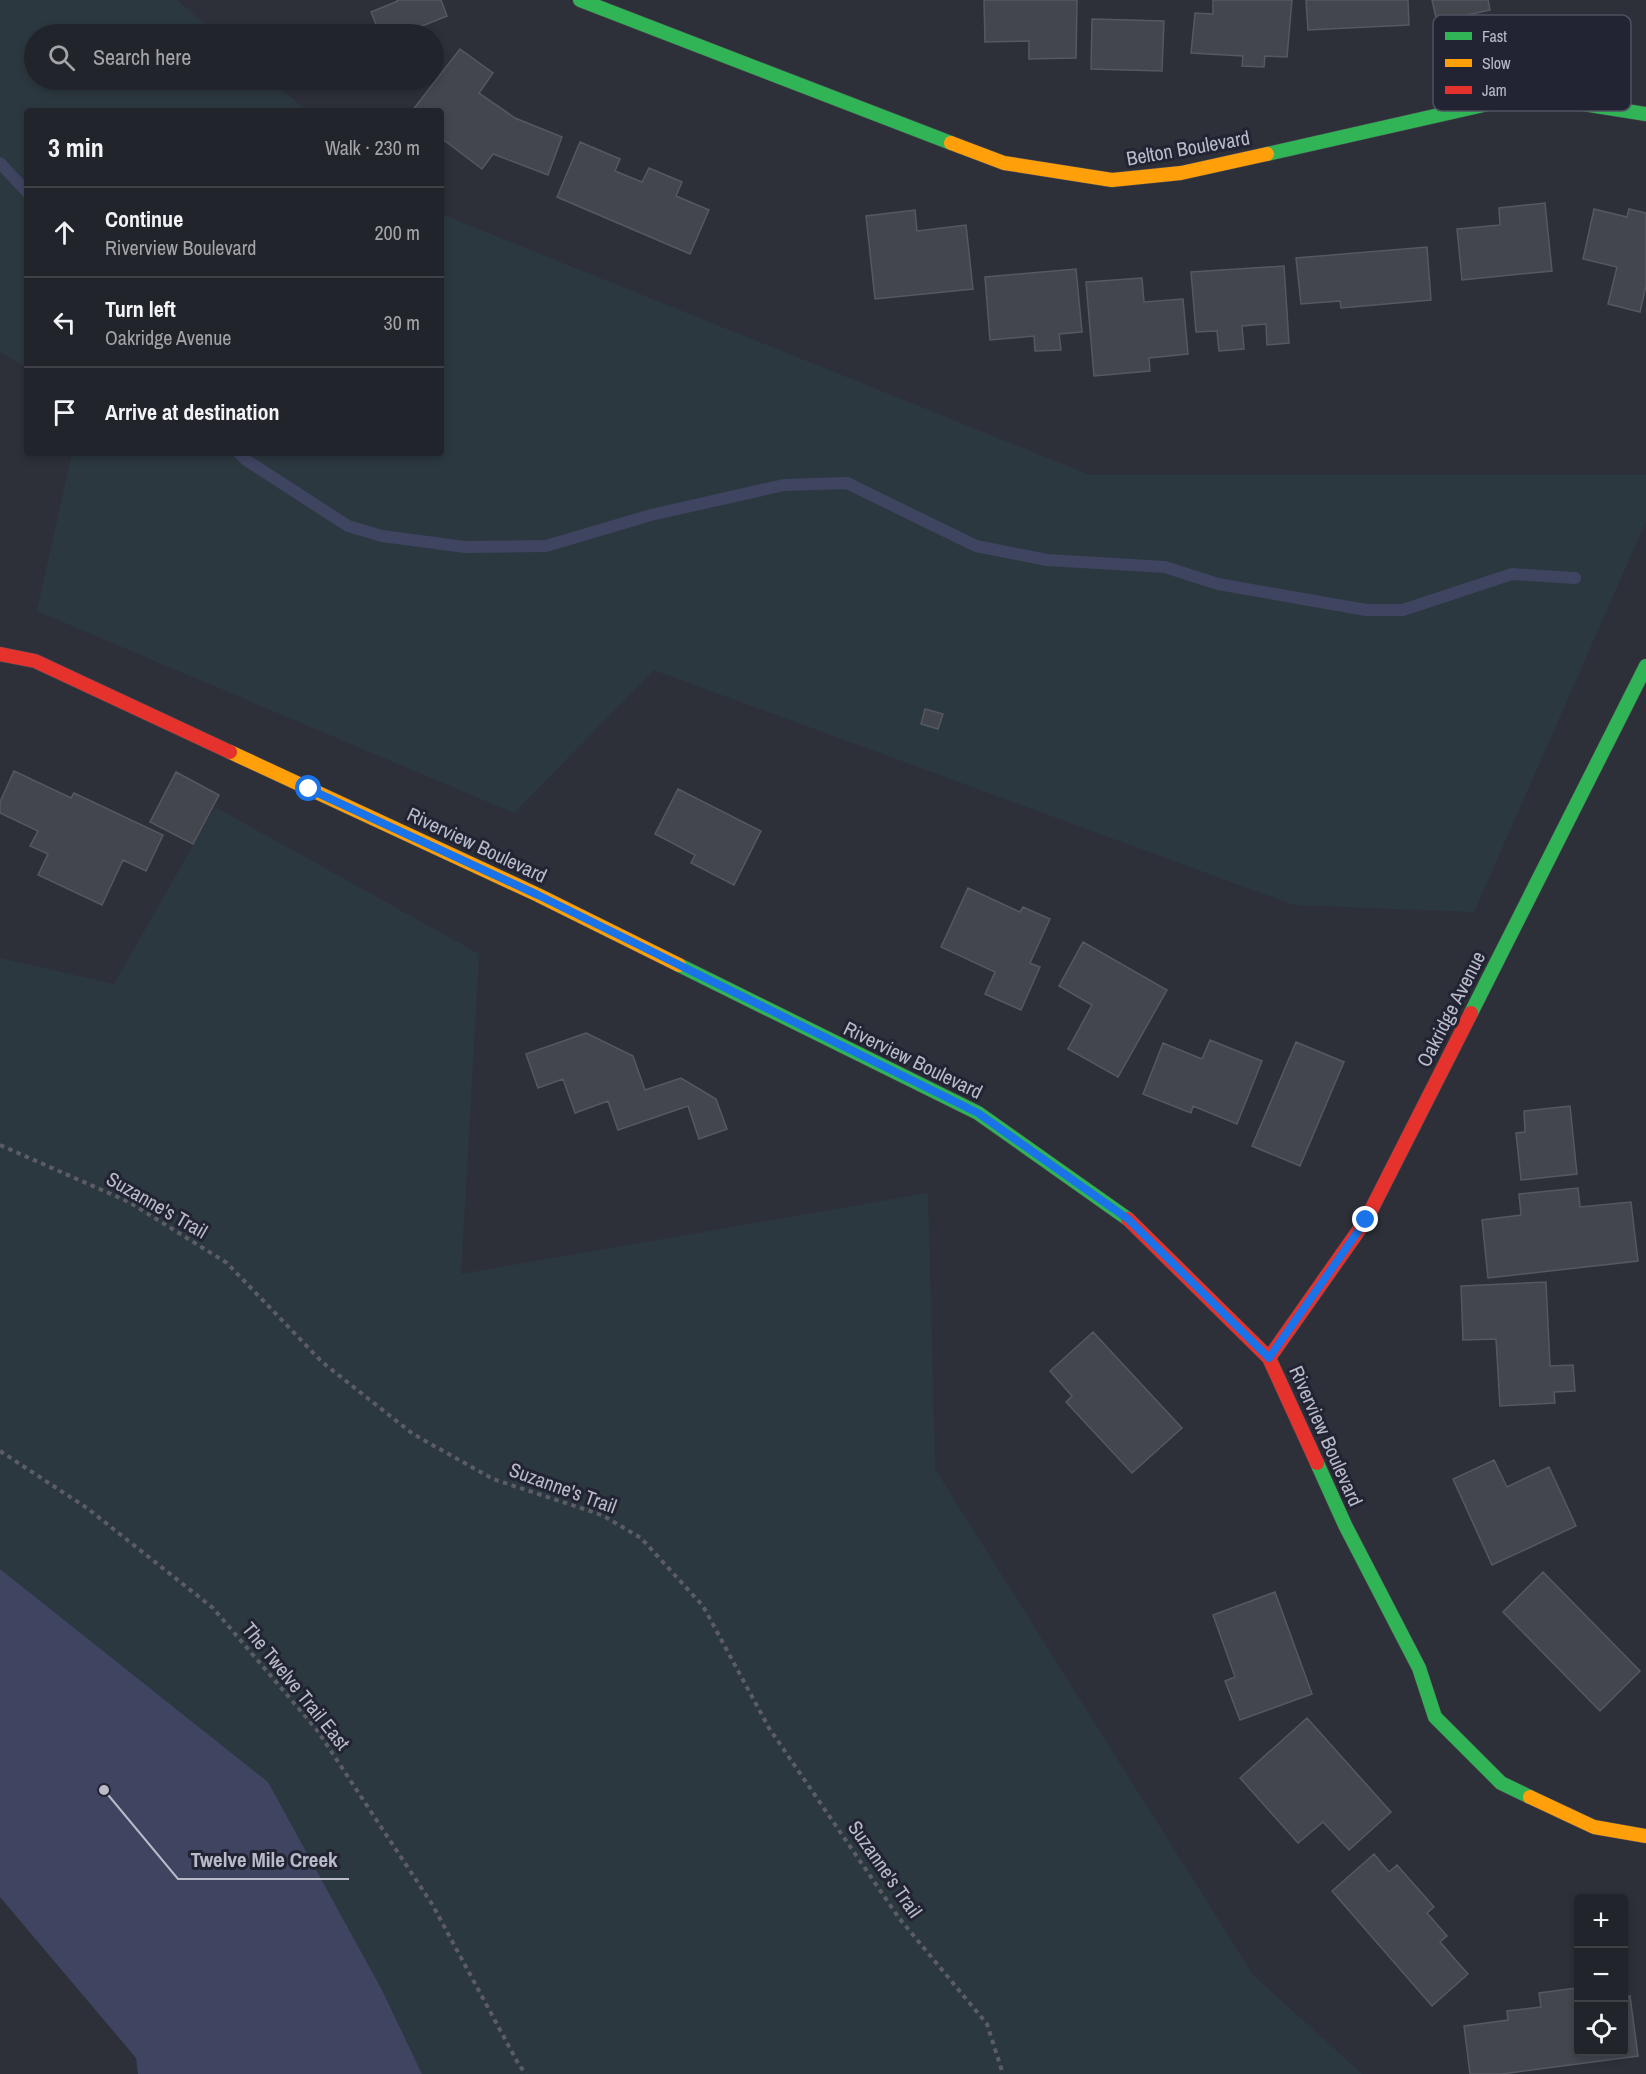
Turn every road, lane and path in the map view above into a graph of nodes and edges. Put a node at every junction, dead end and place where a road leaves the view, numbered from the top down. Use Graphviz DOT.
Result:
graph roads {
  1 [pos="580,0"];
  2 [pos="1456,111"];
  3 [pos="1627,111"];
  4 [pos="1646,114"];
  5 [pos="0,654"];
  6 [pos="1646,666"];
  7 [pos="0,1145"];
  8 [pos="1269,1358"];
  9 [pos="0,1451"];
  10 [pos="1646,1836"];
  11 [pos="526,2074"];
  12 [pos="1003,2074"];
  1 -- 2 [label="street, Belton Boulevard"];
  3 -- 4 [label="street, Belton Boulevard"];
  5 -- 8 [label="street, Riverview Boulevard"];
  6 -- 8 [label="street, Oakridge Avenue"];
  7 -- 12 [label="path, Suzanne's Trail"];
  8 -- 10 [label="street, Riverview Boulevard"];
  9 -- 11 [label="path, The Twelve Trail East"];
}
